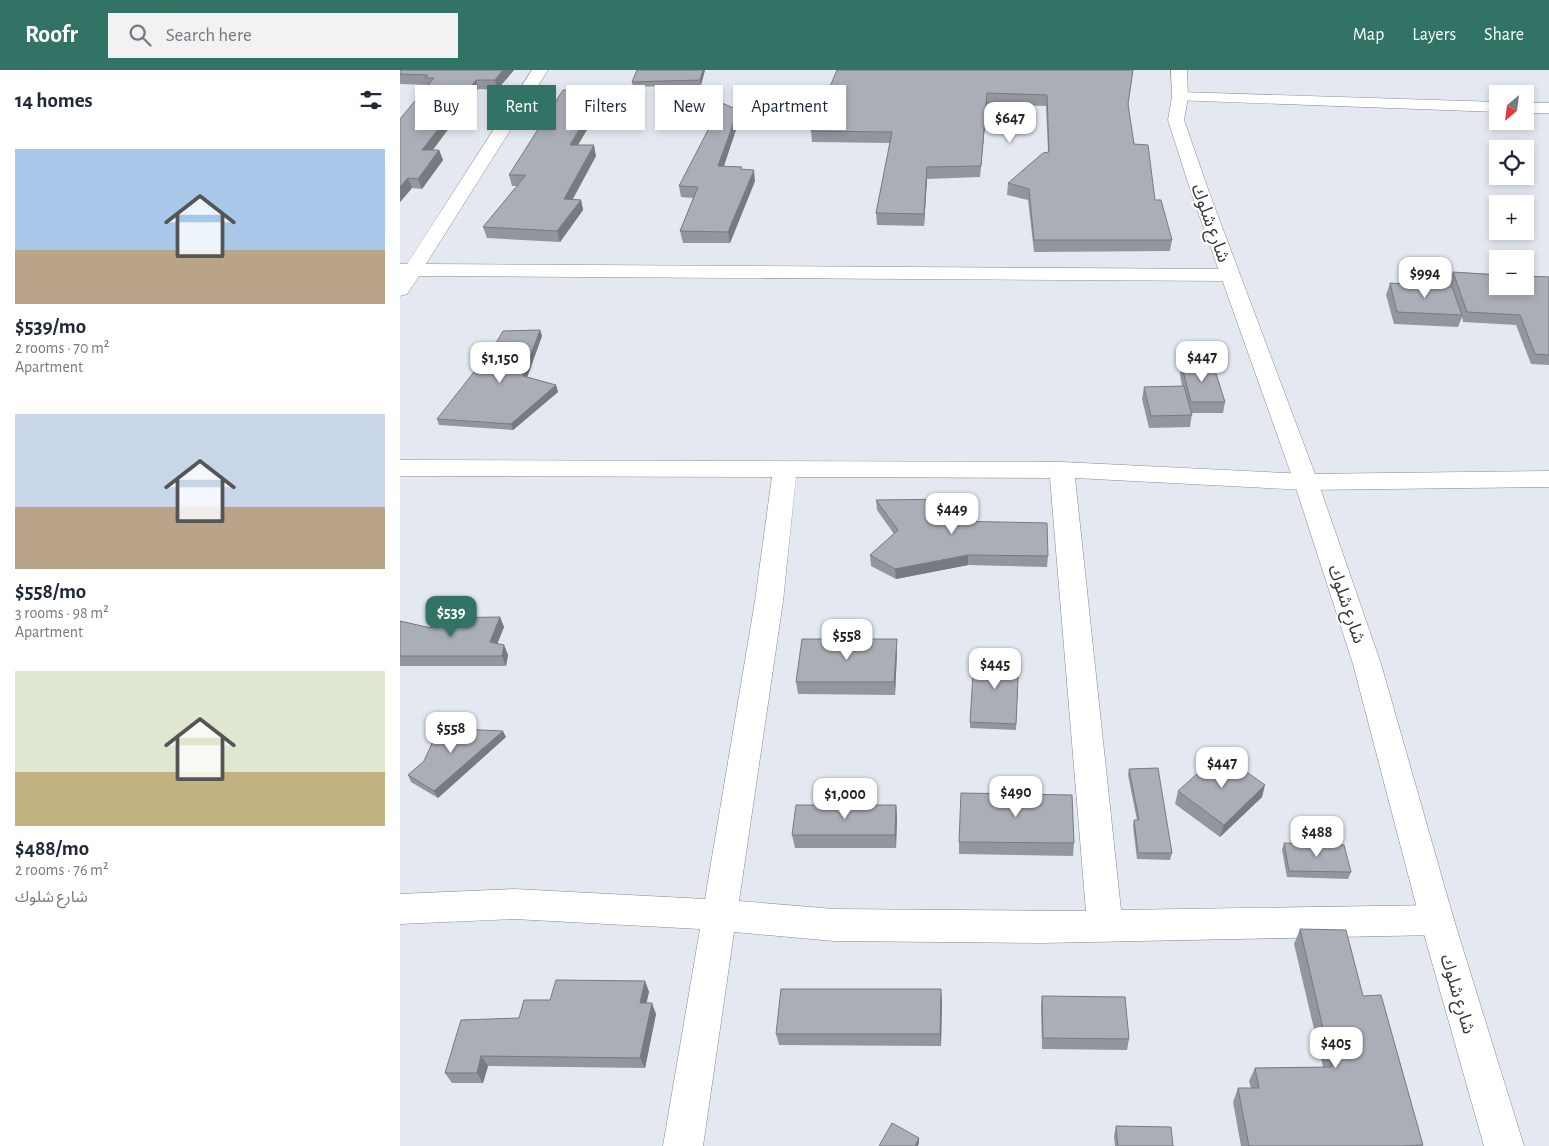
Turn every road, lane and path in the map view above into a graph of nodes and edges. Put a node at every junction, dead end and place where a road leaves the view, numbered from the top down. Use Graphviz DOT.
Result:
graph roads {
  1 [pos="540,70"];
  2 [pos="1179,70"];
  3 [pos="1180,98"];
  4 [pos="1489,107"];
  5 [pos="1534,108"];
  6 [pos="1549,108"];
  7 [pos="407,270"];
  8 [pos="1230,275"];
  9 [pos="400,290"];
  10 [pos="400,468"];
  11 [pos="785,469"];
  12 [pos="1062,470"];
  13 [pos="1549,479"];
  14 [pos="1306,482"];
  15 [pos="400,909"];
  16 [pos="719,915"];
  17 [pos="1437,920"];
  18 [pos="1106,925"];
  19 [pos="683,1146"];
  20 [pos="1504,1146"];
  1 -- 7 [label="street"];
  2 -- 3 [label="street, شارع شلوك"];
  3 -- 4 [label="street"];
  3 -- 8 [label="street, شارع شلوك"];
  5 -- 6 [label="street"];
  7 -- 8 [label="street"];
  7 -- 9 [label="street"];
  8 -- 14 [label="street, شارع شلوك"];
  10 -- 11 [label="street"];
  11 -- 12 [label="street"];
  11 -- 16 [label="street"];
  12 -- 14 [label="street"];
  12 -- 18 [label="street"];
  13 -- 14 [label="street"];
  14 -- 17 [label="street, شارع شلوك"];
  15 -- 16 [label="street"];
  16 -- 18 [label="street"];
  16 -- 19 [label="street"];
  17 -- 18 [label="street"];
  17 -- 20 [label="street, شارع شلوك"];
}
